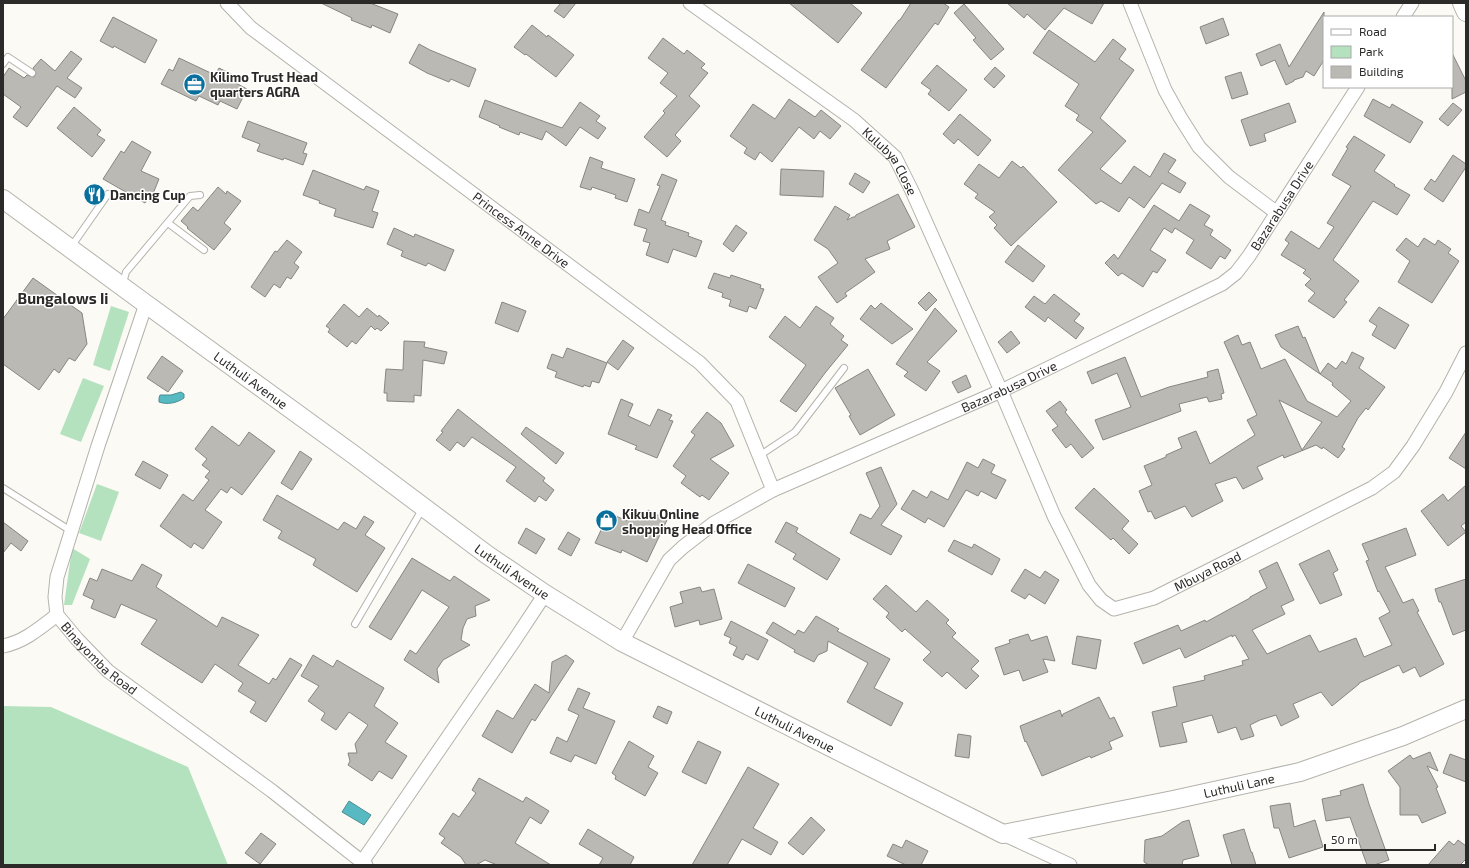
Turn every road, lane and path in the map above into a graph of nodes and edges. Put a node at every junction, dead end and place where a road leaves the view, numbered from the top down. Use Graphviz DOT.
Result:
graph roads {
  1 [pos="227,3"];
  2 [pos="690,3"];
  3 [pos="1130,3"];
  4 [pos="1412,3"];
  5 [pos="1462,3"];
  6 [pos="1466,12"];
  7 [pos="1404,16"];
  8 [pos="3,64"];
  9 [pos="32,73"];
  10 [pos="1357,88"];
  11 [pos="108,194"];
  12 [pos="200,195"];
  13 [pos="3,199"];
  14 [pos="1276,213"];
  15 [pos="168,223"];
  16 [pos="70,249"];
  17 [pos="204,250"];
  18 [pos="122,287"];
  19 [pos="146,304"];
  20 [pos="1466,353"];
  21 [pos="844,368"];
  22 [pos="1001,391"];
  23 [pos="759,456"];
  24 [pos="3,488"];
  25 [pos="773,490"];
  26 [pos="423,508"];
  27 [pos="71,531"];
  28 [pos="545,594"];
  29 [pos="57,615"];
  30 [pos="355,624"];
  31 [pos="622,642"];
  32 [pos="3,646"];
  33 [pos="1466,709"];
  34 [pos="1003,834"];
  35 [pos="364,863"];
  36 [pos="1070,865"];
  1 -- 23 [label="street, Princess Anne Drive"];
  2 -- 22 [label="street, Kulubya Close"];
  3 -- 14 [label="street"];
  4 -- 7 [label="street"];
  5 -- 6 [label="street"];
  8 -- 9 [label="lane"];
  10 -- 14 [label="street, Bazarabusa Drive"];
  11 -- 16 [label="lane"];
  12 -- 15 [label="lane"];
  13 -- 16 [label="street, Luthuli Avenue"];
  14 -- 22 [label="street, Bazarabusa Drive"];
  15 -- 17 [label="lane"];
  15 -- 18 [label="lane"];
  16 -- 18 [label="street, Luthuli Avenue"];
  18 -- 19 [label="street, Luthuli Avenue"];
  19 -- 26 [label="street, Luthuli Avenue"];
  19 -- 27 [label="street, Binayomba Road"];
  20 -- 22 [label="street, Mbuya Road"];
  21 -- 23 [label="lane"];
  22 -- 25 [label="street, Bazarabusa Drive"];
  23 -- 25 [label="street, Princess Anne Drive"];
  24 -- 27 [label="lane"];
  25 -- 31 [label="street, Bazarabusa Drive"];
  26 -- 28 [label="street, Luthuli Avenue"];
  26 -- 30 [label="lane"];
  27 -- 29 [label="street, Binayomba Road"];
  28 -- 31 [label="street, Luthuli Avenue"];
  28 -- 35 [label="street"];
  29 -- 32 [label="street"];
  29 -- 35 [label="street, Binayomba Road"];
  31 -- 34 [label="street, Luthuli Avenue"];
  33 -- 34 [label="street, Luthuli Lane"];
  34 -- 36 [label="street, Luthuli Avenue"];
}
